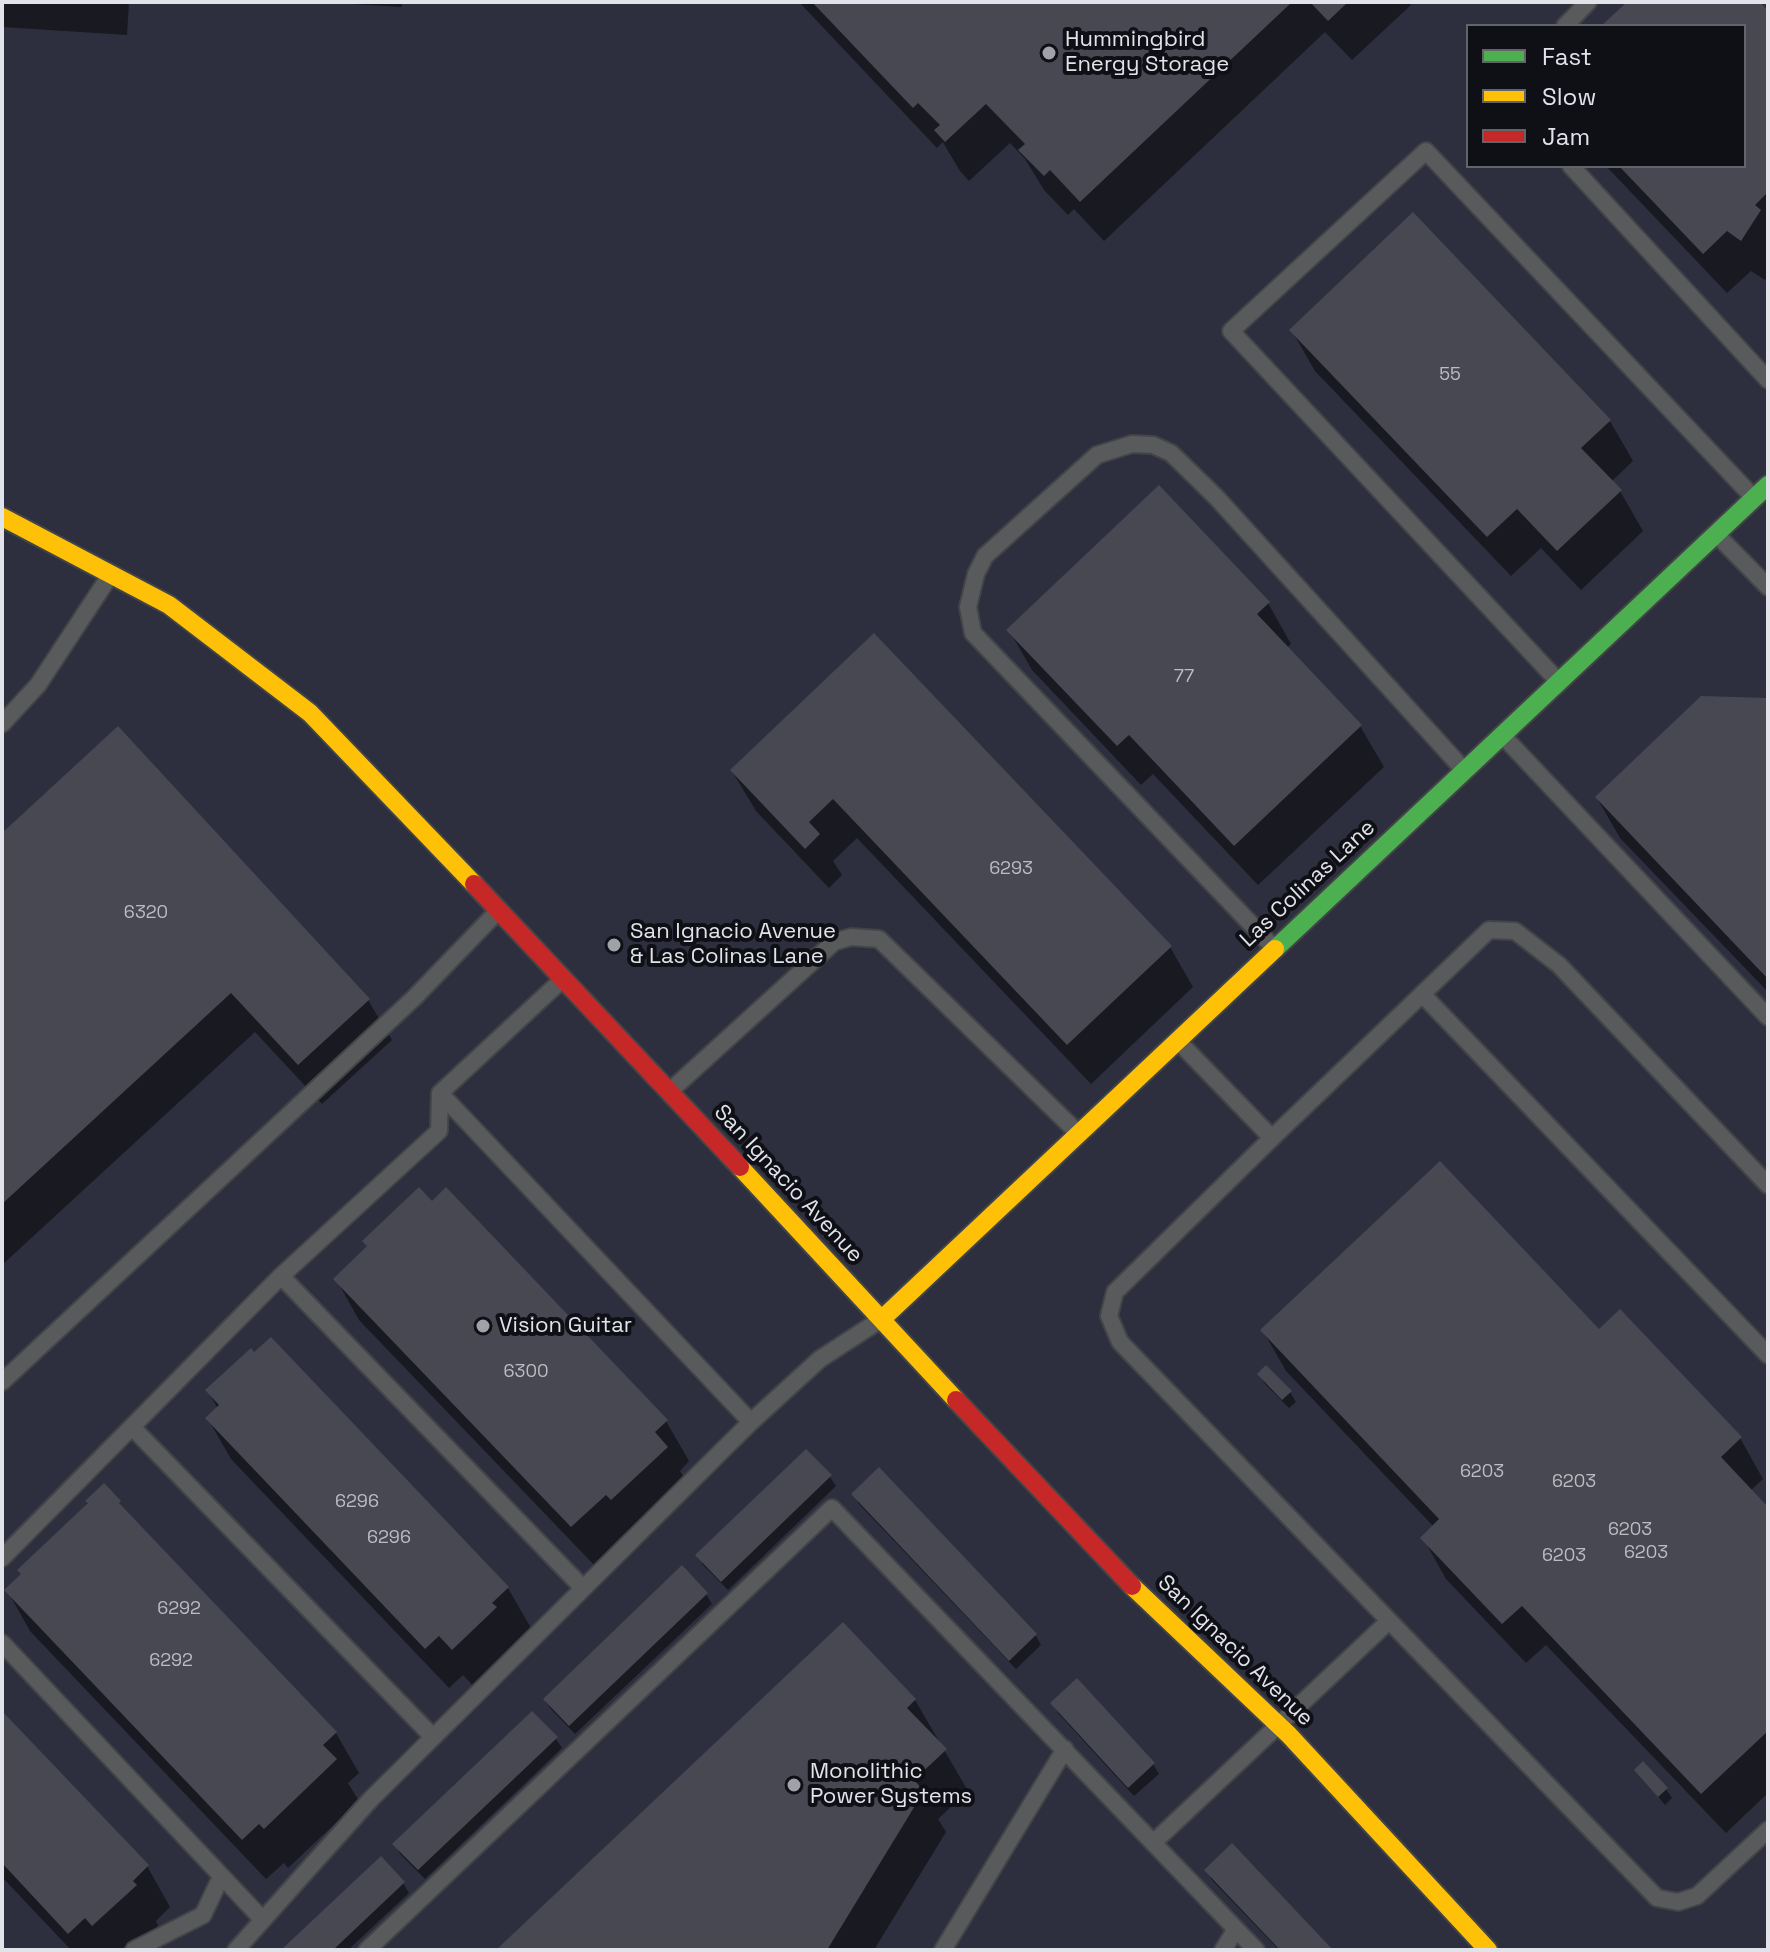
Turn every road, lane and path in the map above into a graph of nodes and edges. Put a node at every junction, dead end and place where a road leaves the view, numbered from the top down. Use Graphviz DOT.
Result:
graph roads {
  1 [pos="1588,2"];
  2 [pos="1567,24"];
  3 [pos="1573,168"];
  4 [pos="1768,380"];
  5 [pos="1768,485"];
  6 [pos="1754,498"];
  7 [pos="2,517"];
  8 [pos="1716,533"];
  9 [pos="111,574"];
  10 [pos="1768,587"];
  11 [pos="1559,682"];
  12 [pos="2,724"];
  13 [pos="1502,735"];
  14 [pos="1464,770"];
  15 [pos="499,909"];
  16 [pos="1275,948"];
  17 [pos="564,978"];
  18 [pos="1422,994"];
  19 [pos="1768,1017"];
  20 [pos="1177,1039"];
  21 [pos="669,1092"];
  22 [pos="440,1093"];
  23 [pos="1078,1133"];
  24 [pos="1272,1138"];
  25 [pos="1768,1185"];
  26 [pos="281,1276"];
  27 [pos="882,1319"];
  28 [pos="1768,1355"];
  29 [pos="2,1382"];
  30 [pos="751,1422"];
  31 [pos="132,1427"];
  32 [pos="2,1558"];
  33 [pos="583,1588"];
  34 [pos="1389,1621"];
  35 [pos="2,1643"];
  36 [pos="1278,1725"];
  37 [pos="433,1737"];
  38 [pos="1065,1749"];
  39 [pos="1768,1830"];
  40 [pos="1154,1842"];
  41 [pos="221,1877"];
  42 [pos="263,1920"];
  43 [pos="1236,1929"];
  44 [pos="134,1950"];
  45 [pos="236,1950"];
  46 [pos="367,1950"];
  47 [pos="943,1950"];
  48 [pos="1223,1950"];
  49 [pos="1256,1950"];
  50 [pos="1488,1950"];
  1 -- 2 [label="lane"];
  3 -- 4 [label="lane"];
  5 -- 6 [label="street, Las Colinas Lane"];
  6 -- 8 [label="street, Las Colinas Lane"];
  6 -- 11 [label="lane"];
  7 -- 9 [label="street, San Ignacio Avenue"];
  8 -- 10 [label="lane"];
  8 -- 11 [label="street, Las Colinas Lane"];
  9 -- 12 [label="lane"];
  9 -- 15 [label="street, San Ignacio Avenue"];
  11 -- 13 [label="street, Las Colinas Lane"];
  13 -- 14 [label="street, Las Colinas Lane"];
  13 -- 19 [label="lane"];
  14 -- 16 [label="street, Las Colinas Lane"];
  14 -- 16 [label="lane"];
  15 -- 17 [label="street, San Ignacio Avenue"];
  15 -- 29 [label="lane"];
  16 -- 20 [label="street, Las Colinas Lane"];
  17 -- 21 [label="street, San Ignacio Avenue"];
  17 -- 22 [label="lane"];
  18 -- 24 [label="lane"];
  18 -- 25 [label="lane"];
  18 -- 28 [label="lane"];
  20 -- 23 [label="street, Las Colinas Lane"];
  20 -- 24 [label="lane"];
  21 -- 23 [label="lane"];
  21 -- 27 [label="street, San Ignacio Avenue"];
  22 -- 26 [label="lane"];
  22 -- 30 [label="lane"];
  23 -- 27 [label="street, Las Colinas Lane"];
  24 -- 34 [label="lane"];
  26 -- 31 [label="lane"];
  26 -- 33 [label="lane"];
  27 -- 30 [label="lane"];
  27 -- 36 [label="street, San Ignacio Avenue"];
  30 -- 33 [label="lane"];
  31 -- 32 [label="lane"];
  31 -- 37 [label="lane"];
  33 -- 37 [label="lane"];
  34 -- 36 [label="lane"];
  34 -- 39 [label="lane"];
  35 -- 41 [label="lane"];
  36 -- 40 [label="lane"];
  36 -- 50 [label="street, San Ignacio Avenue"];
  37 -- 42 [label="lane"];
  38 -- 40 [label="lane"];
  38 -- 46 [label="lane"];
  38 -- 47 [label="lane"];
  40 -- 43 [label="lane"];
  41 -- 42 [label="lane"];
  41 -- 44 [label="lane"];
  42 -- 45 [label="lane"];
  43 -- 48 [label="lane"];
  43 -- 49 [label="lane"];
}
